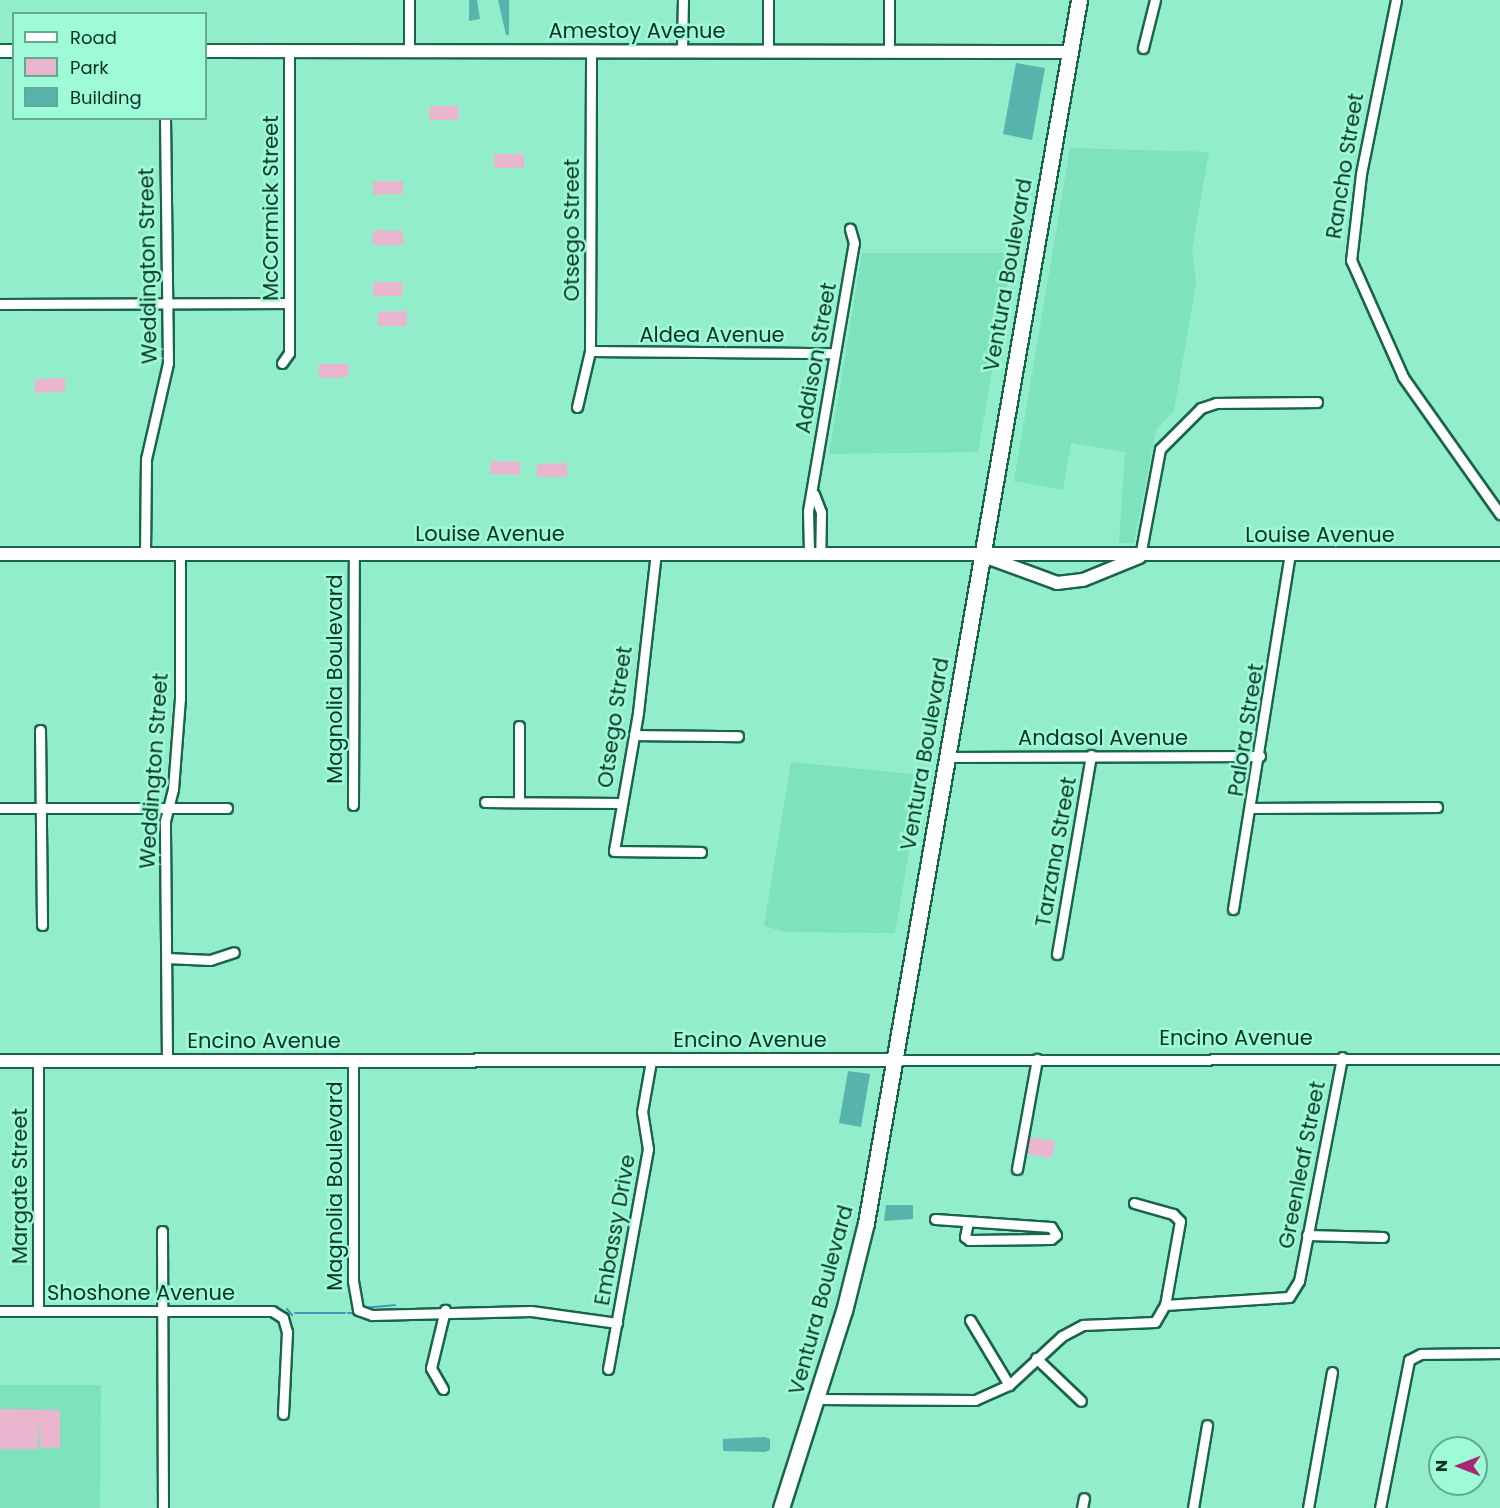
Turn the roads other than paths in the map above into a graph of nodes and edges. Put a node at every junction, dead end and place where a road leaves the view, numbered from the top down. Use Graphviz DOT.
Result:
graph roads {
  1 [pos="409,0"];
  2 [pos="683,0"];
  3 [pos="768,0"];
  4 [pos="890,0"];
  5 [pos="1079,0"];
  6 [pos="1155,0"];
  7 [pos="1396,0"];
  8 [pos="1143,48"];
  9 [pos="682,50"];
  10 [pos="768,50"];
  11 [pos="889,50"];
  12 [pos="207,51"];
  13 [pos="289,51"];
  14 [pos="409,51"];
  15 [pos="591,51"];
  16 [pos="1068,52"];
  17 [pos="165,120"];
  18 [pos="850,229"];
  19 [pos="289,303"];
  20 [pos="0,304"];
  21 [pos="168,304"];
  22 [pos="590,351"];
  23 [pos="835,353"];
  24 [pos="282,363"];
  25 [pos="1317,402"];
  26 [pos="577,407"];
  27 [pos="1500,514"];
  28 [pos="814,551"];
  29 [pos="656,552"];
  30 [pos="0,554"];
  31 [pos="354,554"];
  32 [pos="1500,554"];
  33 [pos="146,555"];
  34 [pos="981,555"];
  35 [pos="1290,555"];
  36 [pos="180,556"];
  37 [pos="1140,556"];
  38 [pos="519,726"];
  39 [pos="40,730"];
  40 [pos="634,735"];
  41 [pos="738,736"];
  42 [pos="1091,755"];
  43 [pos="1260,756"];
  44 [pos="946,757"];
  45 [pos="485,802"];
  46 [pos="519,802"];
  47 [pos="622,802"];
  48 [pos="353,805"];
  49 [pos="1437,807"];
  50 [pos="0,808"];
  51 [pos="40,808"];
  52 [pos="167,808"];
  53 [pos="227,808"];
  54 [pos="1252,808"];
  55 [pos="701,852"];
  56 [pos="1233,909"];
  57 [pos="42,925"];
  58 [pos="234,952"];
  59 [pos="1057,954"];
  60 [pos="167,962"];
  61 [pos="1341,1057"];
  62 [pos="1037,1059"];
  63 [pos="1500,1059"];
  64 [pos="167,1060"];
  65 [pos="651,1060"];
  66 [pos="894,1060"];
  67 [pos="0,1061"];
  68 [pos="38,1061"];
  69 [pos="353,1061"];
  70 [pos="1017,1169"];
  71 [pos="1134,1203"];
  72 [pos="935,1219"];
  73 [pos="968,1222"];
  74 [pos="1011,1228"];
  75 [pos="162,1231"];
  76 [pos="1307,1235"];
  77 [pos="1383,1238"];
  78 [pos="1010,1239"];
  79 [pos="1165,1305"];
  80 [pos="0,1311"];
  81 [pos="38,1311"];
  82 [pos="164,1311"];
  83 [pos="446,1311"];
  84 [pos="969,1320"];
  85 [pos="617,1323"];
  86 [pos="1500,1353"];
  87 [pos="1036,1358"];
  88 [pos="609,1369"];
  89 [pos="1332,1372"];
  90 [pos="1009,1385"];
  91 [pos="443,1389"];
  92 [pos="816,1399"];
  93 [pos="1081,1401"];
  94 [pos="283,1414"];
  95 [pos="1207,1425"];
  96 [pos="163,1508"];
  97 [pos="781,1508"];
  98 [pos="1193,1508"];
  99 [pos="1308,1508"];
  100 [pos="1380,1508"];
  1 -- 14 [label="street"];
  2 -- 9 [label="street"];
  3 -- 10 [label="street"];
  4 -- 11 [label="street"];
  5 -- 16 [label="main road, Ventura Boulevard"];
  6 -- 8 [label="street"];
  7 -- 27 [label="street, Rancho Street"];
  9 -- 10 [label="street, Amestoy Avenue"];
  9 -- 15 [label="street, Amestoy Avenue"];
  10 -- 11 [label="street, Amestoy Avenue"];
  11 -- 16 [label="street, Amestoy Avenue"];
  12 -- 13 [label="street, Amestoy Avenue"];
  13 -- 14 [label="street, Amestoy Avenue"];
  13 -- 19 [label="street, McCormick Street"];
  14 -- 15 [label="street, Amestoy Avenue"];
  15 -- 22 [label="street, Otsego Street"];
  16 -- 34 [label="main road, Ventura Boulevard"];
  17 -- 21 [label="street, Weddington Street"];
  18 -- 23 [label="street, Addison Street"];
  19 -- 21 [label="street"];
  19 -- 24 [label="street, McCormick Street"];
  20 -- 21 [label="street"];
  21 -- 33 [label="street, Weddington Street"];
  22 -- 23 [label="street, Aldea Avenue"];
  22 -- 26 [label="street, Otsego Street"];
  23 -- 28 [label="street, Addison Street"];
  25 -- 37 [label="street"];
  28 -- 29 [label="street, Louise Avenue"];
  28 -- 34 [label="street, Louise Avenue"];
  29 -- 31 [label="street, Louise Avenue"];
  29 -- 40 [label="street, Otsego Street"];
  30 -- 33 [label="street, Louise Avenue"];
  31 -- 36 [label="street, Louise Avenue"];
  31 -- 48 [label="street, Magnolia Boulevard"];
  32 -- 35 [label="street, Louise Avenue"];
  33 -- 36 [label="street, Louise Avenue"];
  34 -- 37 [label="street, Louise Avenue"];
  34 -- 37 [label="street, Louise Avenue"];
  34 -- 44 [label="main road, Ventura Boulevard"];
  35 -- 37 [label="street, Louise Avenue"];
  35 -- 43 [label="street, Palora Street"];
  36 -- 52 [label="street, Weddington Street"];
  38 -- 46 [label="street"];
  39 -- 51 [label="street"];
  40 -- 41 [label="street"];
  40 -- 47 [label="street, Otsego Street"];
  42 -- 43 [label="street, Andasol Avenue"];
  42 -- 44 [label="street, Andasol Avenue"];
  42 -- 59 [label="street, Tarzana Street"];
  43 -- 54 [label="street, Palora Street"];
  44 -- 66 [label="main road, Ventura Boulevard"];
  45 -- 46 [label="street"];
  46 -- 47 [label="street"];
  47 -- 55 [label="street, Otsego Street"];
  49 -- 54 [label="street"];
  50 -- 51 [label="street"];
  51 -- 52 [label="street"];
  51 -- 57 [label="street"];
  52 -- 53 [label="street"];
  52 -- 60 [label="street, Weddington Street"];
  54 -- 56 [label="street, Palora Street"];
  58 -- 60 [label="street"];
  60 -- 64 [label="street, Weddington Street"];
  61 -- 62 [label="street, Encino Avenue"];
  61 -- 63 [label="street, Encino Avenue"];
  61 -- 76 [label="street, Greenleaf Street"];
  62 -- 66 [label="street, Encino Avenue"];
  62 -- 70 [label="street"];
  64 -- 68 [label="street, Encino Avenue"];
  64 -- 69 [label="street, Encino Avenue"];
  65 -- 66 [label="street, Encino Avenue"];
  65 -- 69 [label="street, Encino Avenue"];
  65 -- 85 [label="street, Embassy Drive"];
  66 -- 92 [label="main road, Ventura Boulevard"];
  67 -- 68 [label="street, Encino Avenue"];
  68 -- 81 [label="street, Margate Street"];
  69 -- 83 [label="street, Magnolia Boulevard"];
  71 -- 79 [label="street"];
  72 -- 73 [label="street"];
  73 -- 74 [label="street"];
  73 -- 78 [label="street"];
  74 -- 78 [label="street"];
  74 -- 78 [label="street"];
  75 -- 82 [label="street"];
  76 -- 77 [label="street"];
  76 -- 79 [label="street, Greenleaf Street"];
  79 -- 87 [label="street"];
  80 -- 81 [label="street, Shoshone Avenue"];
  81 -- 82 [label="street, Shoshone Avenue"];
  82 -- 94 [label="street, Shoshone Avenue"];
  82 -- 96 [label="street"];
  83 -- 85 [label="street"];
  83 -- 91 [label="street"];
  84 -- 90 [label="street"];
  85 -- 88 [label="street, Embassy Drive"];
  86 -- 100 [label="street"];
  87 -- 90 [label="street"];
  87 -- 93 [label="street"];
  89 -- 99 [label="street"];
  90 -- 92 [label="street"];
  92 -- 97 [label="main road, Ventura Boulevard"];
  95 -- 98 [label="street"];
}
